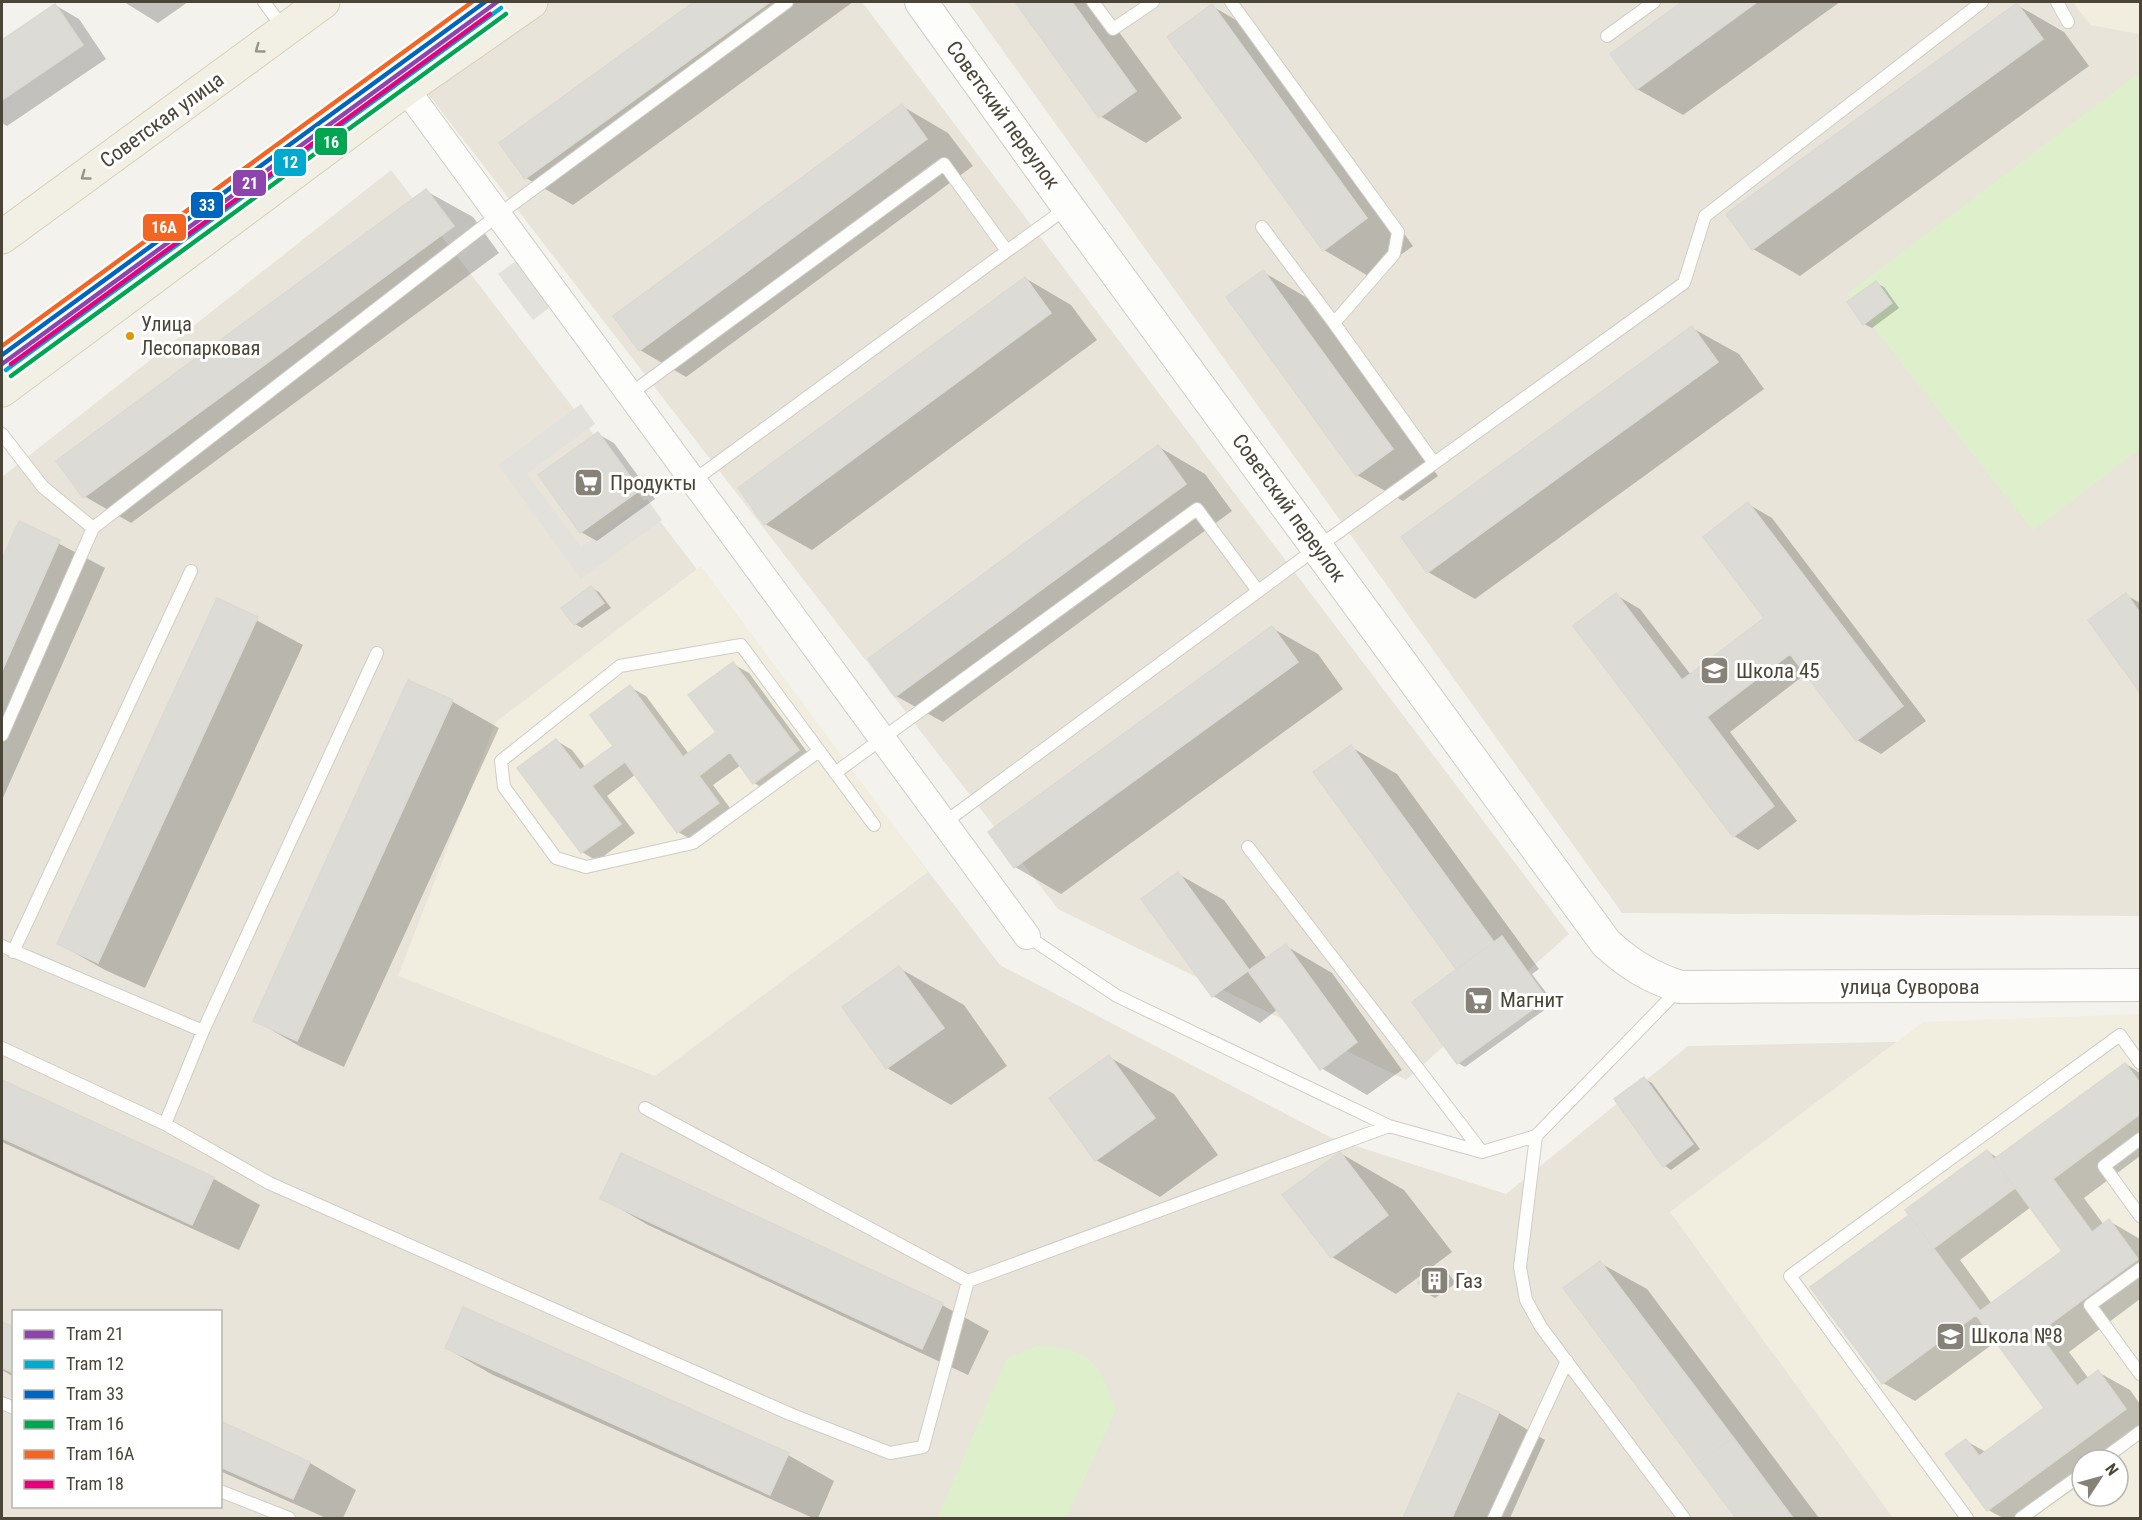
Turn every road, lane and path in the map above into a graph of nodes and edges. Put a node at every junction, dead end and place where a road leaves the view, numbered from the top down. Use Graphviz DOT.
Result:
graph roads {
  1 [pos="264,2"];
  2 [pos="323,2"];
  3 [pos="531,2"];
  4 [pos="787,2"];
  5 [pos="921,2"];
  6 [pos="1093,2"];
  7 [pos="1153,2"];
  8 [pos="1232,2"];
  9 [pos="1654,2"];
  10 [pos="1982,2"];
  11 [pos="2057,2"];
  12 [pos="2068,22"];
  13 [pos="285,30"];
  14 [pos="1607,36"];
  15 [pos="406,89"];
  16 [pos="1068,207"];
  17 [pos="498,214"];
  18 [pos="1262,227"];
  19 [pos="2,237"];
  20 [pos="1008,251"];
  21 [pos="1334,322"];
  22 [pos="2,390"];
  23 [pos="630,394"];
  24 [pos="2,434"];
  25 [pos="1434,463"];
  26 [pos="693,481"];
  27 [pos="93,528"];
  28 [pos="1318,547"];
  29 [pos="191,571"];
  30 [pos="1258,591"];
  31 [pos="377,653"];
  32 [pos="2,735"];
  33 [pos="882,738"];
  34 [pos="819,751"];
  35 [pos="835,773"];
  36 [pos="944,823"];
  37 [pos="874,825"];
  38 [pos="1248,848"];
  39 [pos="1027,936"];
  40 [pos="7,949"];
  41 [pos="2140,985"];
  42 [pos="1680,987"];
  43 [pos="203,1030"];
  44 [pos="2,1048"];
  45 [pos="2140,1063"];
  46 [pos="645,1108"];
  47 [pos="165,1124"];
  48 [pos="1389,1126"];
  49 [pos="1536,1136"];
  50 [pos="2140,1139"];
  51 [pos="1482,1152"];
  52 [pos="2140,1216"];
  53 [pos="2140,1269"];
  54 [pos="968,1281"];
  55 [pos="1567,1361"];
  56 [pos="2140,1374"];
  57 [pos="2140,1432"];
  58 [pos="2118,1448"];
  59 [pos="2070,1483"];
  60 [pos="222,1492"];
  61 [pos="289,1518"];
  62 [pos="1494,1518"];
  63 [pos="1684,1518"];
  64 [pos="1967,1518"];
  65 [pos="2022,1518"];
  1 -- 13 [label="lane"];
  2 -- 13 [label="main road, Советская улица"];
  3 -- 15 [label="main road"];
  4 -- 17 [label="lane"];
  5 -- 16 [label="street, Советский переулок"];
  6 -- 7 [label="lane"];
  8 -- 21 [label="lane"];
  9 -- 14 [label="lane"];
  10 -- 25 [label="lane"];
  11 -- 12 [label="lane"];
  13 -- 19 [label="main road, Советская улица, one-way"];
  15 -- 17 [label="street"];
  15 -- 22 [label="main road"];
  16 -- 20 [label="lane"];
  16 -- 28 [label="street, Советский переулок"];
  17 -- 23 [label="street"];
  17 -- 27 [label="lane"];
  18 -- 21 [label="lane"];
  20 -- 23 [label="lane"];
  20 -- 26 [label="lane"];
  21 -- 25 [label="lane"];
  23 -- 26 [label="street"];
  24 -- 27 [label="lane"];
  25 -- 28 [label="lane"];
  26 -- 33 [label="street"];
  27 -- 32 [label="lane"];
  28 -- 30 [label="lane"];
  28 -- 42 [label="street, Советский переулок"];
  29 -- 40 [label="lane"];
  30 -- 33 [label="lane"];
  30 -- 36 [label="lane"];
  31 -- 43 [label="lane"];
  33 -- 35 [label="lane"];
  33 -- 36 [label="street"];
  34 -- 34 [label="lane"];
  34 -- 35 [label="lane"];
  35 -- 37 [label="lane"];
  36 -- 39 [label="street"];
  38 -- 51 [label="lane"];
  39 -- 48 [label="lane"];
  40 -- 43 [label="lane"];
  41 -- 42 [label="street, улица Суворова"];
  42 -- 49 [label="lane"];
  43 -- 47 [label="lane"];
  44 -- 47 [label="lane"];
  45 -- 64 [label="lane"];
  46 -- 54 [label="lane"];
  47 -- 54 [label="lane"];
  48 -- 51 [label="lane"];
  48 -- 54 [label="lane"];
  49 -- 51 [label="lane"];
  49 -- 55 [label="lane"];
  50 -- 52 [label="lane"];
  53 -- 56 [label="lane"];
  55 -- 62 [label="lane"];
  55 -- 63 [label="lane"];
  57 -- 58 [label="lane"];
  59 -- 65 [label="lane"];
  60 -- 61 [label="lane"];
}
